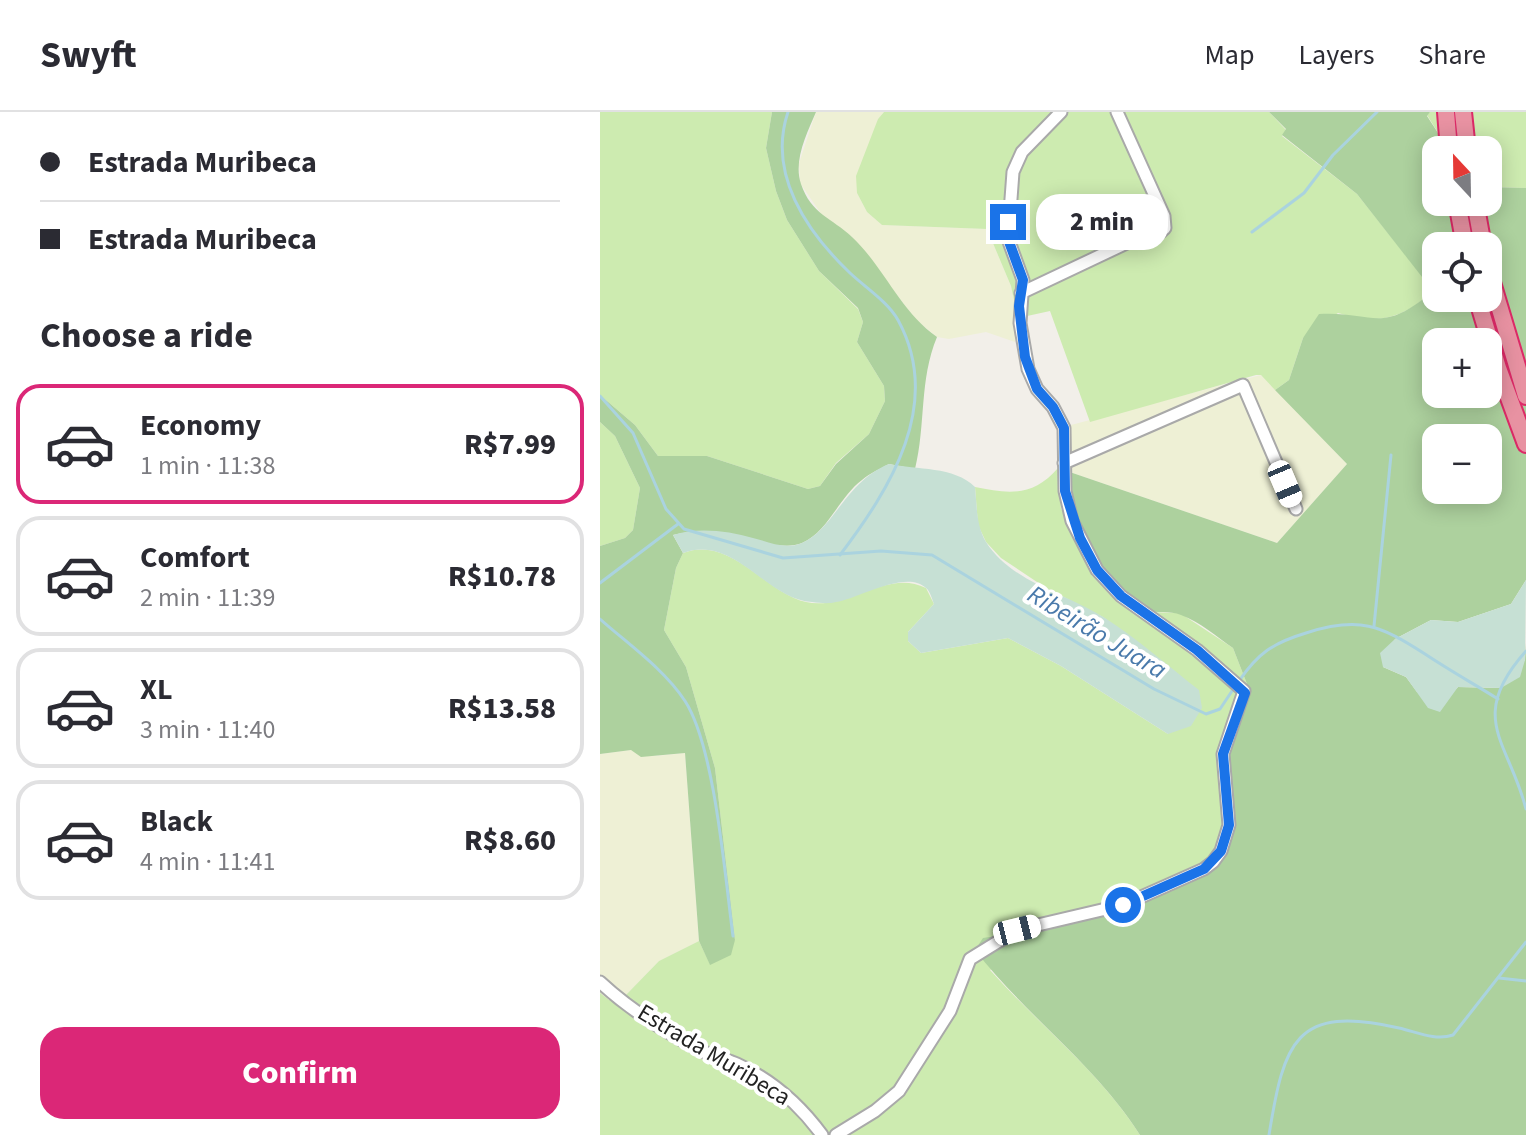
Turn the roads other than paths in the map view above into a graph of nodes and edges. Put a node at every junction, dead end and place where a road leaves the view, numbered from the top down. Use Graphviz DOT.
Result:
graph roads {
  1 [pos="1061,112"];
  2 [pos="1117,112"];
  3 [pos="1446,112"];
  4 [pos="1463,112"];
  5 [pos="1448,136"];
  6 [pos="1466,136"];
  7 [pos="1021,293"];
  8 [pos="1481,312"];
  9 [pos="1501,312"];
  10 [pos="1526,396"];
  11 [pos="1526,444"];
  12 [pos="1064,463"];
  13 [pos="1296,509"];
  14 [pos="600,982"];
  15 [pos="822,1135"];
  16 [pos="836,1135"];
  1 -- 7 [label="street"];
  2 -- 7 [label="street"];
  3 -- 5 [label="highway"];
  4 -- 6 [label="highway"];
  7 -- 12 [label="street"];
  8 -- 11 [label="highway"];
  9 -- 10 [label="highway"];
  12 -- 13 [label="street"];
  12 -- 16 [label="street"];
  14 -- 15 [label="street, Estrada Muribeca"];
}
